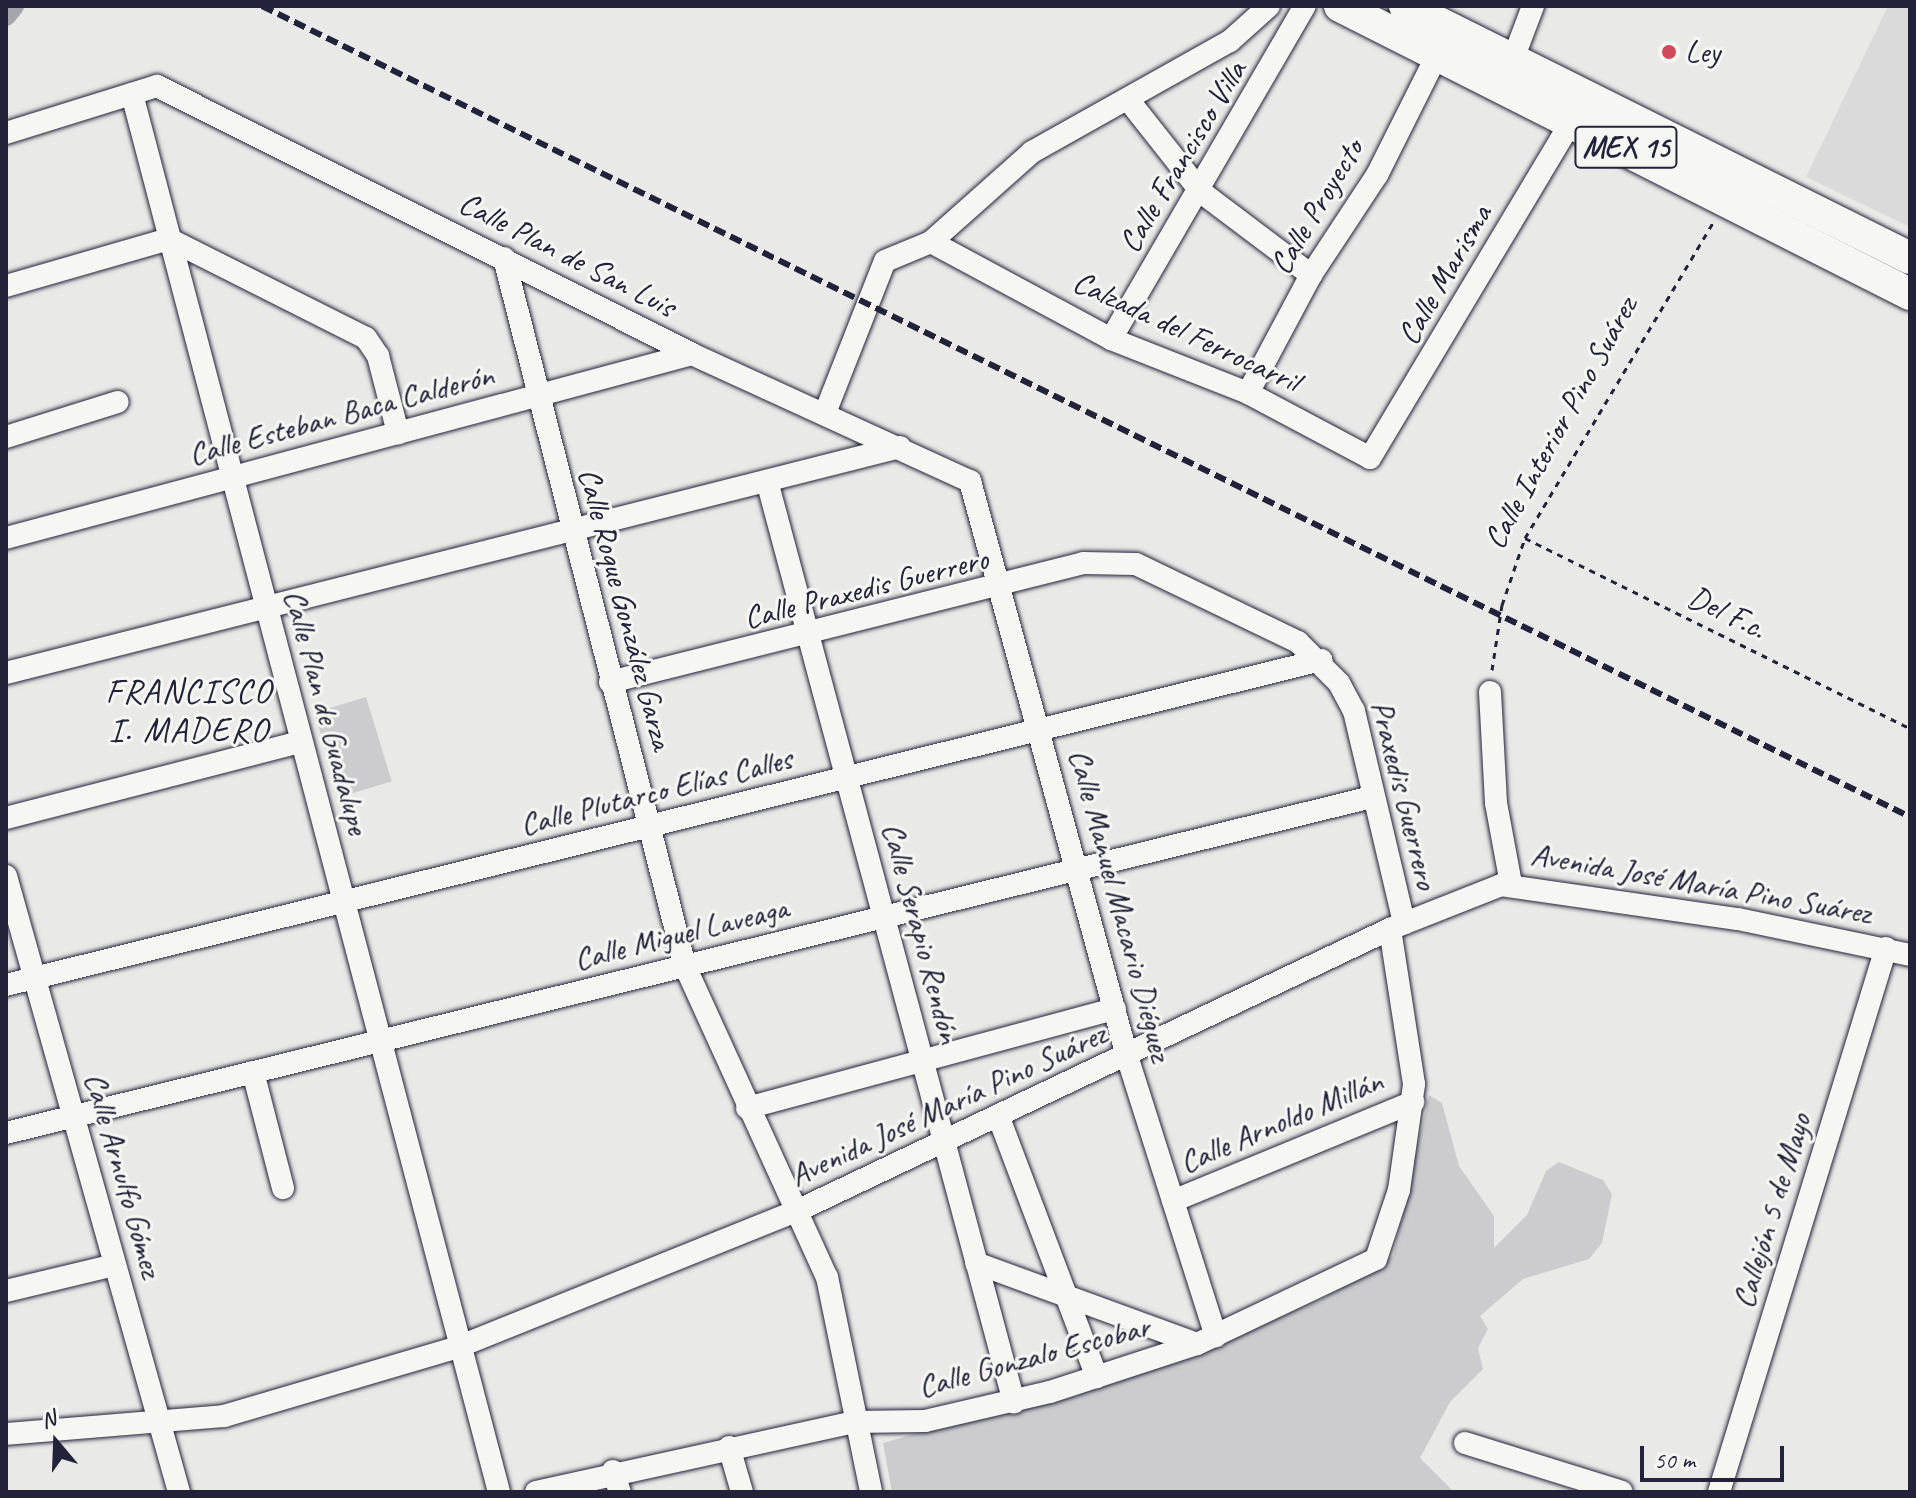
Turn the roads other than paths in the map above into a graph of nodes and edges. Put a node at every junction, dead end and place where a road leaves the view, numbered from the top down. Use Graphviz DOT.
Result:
graph roads {
  1 [pos="1269,6"];
  2 [pos="1305,6"];
  3 [pos="1340,6"];
  4 [pos="1405,6"];
  5 [pos="1533,6"];
  6 [pos="1438,53"];
  7 [pos="1513,59"];
  8 [pos="132,94"];
  9 [pos="1130,102"];
  10 [pos="1572,120"];
  11 [pos="6,133"];
  12 [pos="1201,192"];
  13 [pos="169,239"];
  14 [pos="931,242"];
  15 [pos="504,258"];
  16 [pos="1910,258"];
  17 [pos="1311,275"];
  18 [pos="6,286"];
  19 [pos="1910,294"];
  20 [pos="1111,339"];
  21 [pos="692,354"];
  22 [pos="1248,393"];
  23 [pos="537,396"];
  24 [pos="118,402"];
  25 [pos="825,413"];
  26 [pos="398,433"];
  27 [pos="6,437"];
  28 [pos="900,447"];
  29 [pos="1370,458"];
  30 [pos="232,478"];
  31 [pos="767,481"];
  32 [pos="974,488"];
  33 [pos="570,531"];
  34 [pos="6,538"];
  35 [pos="1136,564"];
  36 [pos="1001,589"];
  37 [pos="265,608"];
  38 [pos="809,637"];
  39 [pos="1321,660"];
  40 [pos="6,673"];
  41 [pos="610,682"];
  42 [pos="1490,692"];
  43 [pos="1039,730"];
  44 [pos="300,742"];
  45 [pos="846,778"];
  46 [pos="1372,797"];
  47 [pos="6,818"];
  48 [pos="651,826"];
  49 [pos="1077,869"];
  50 [pos="6,876"];
  51 [pos="1511,884"];
  52 [pos="342,902"];
  53 [pos="884,917"];
  54 [pos="1403,923"];
  55 [pos="1886,948"];
  56 [pos="1910,955"];
  57 [pos="685,966"];
  58 [pos="35,978"];
  59 [pos="6,985"];
  60 [pos="1115,1009"];
  61 [pos="378,1041"];
  62 [pos="1127,1056"];
  63 [pos="922,1060"];
  64 [pos="253,1072"];
  65 [pos="1413,1102"];
  66 [pos="747,1108"];
  67 [pos="73,1117"];
  68 [pos="999,1118"];
  69 [pos="6,1133"];
  70 [pos="944,1144"];
  71 [pos="283,1188"];
  72 [pos="1173,1201"];
  73 [pos="801,1209"];
  74 [pos="1385,1246"];
  75 [pos="976,1263"];
  76 [pos="114,1265"];
  77 [pos="6,1291"];
  78 [pos="1069,1295"];
  79 [pos="1207,1340"];
  80 [pos="458,1347"];
  81 [pos="1097,1377"];
  82 [pos="1014,1402"];
  83 [pos="854,1422"];
  84 [pos="159,1425"];
  85 [pos="6,1434"];
  86 [pos="1465,1443"];
  87 [pos="729,1447"];
  88 [pos="616,1481"];
  89 [pos="179,1492"];
  90 [pos="499,1492"];
  91 [pos="536,1492"];
  92 [pos="742,1492"];
  93 [pos="871,1492"];
  94 [pos="1622,1492"];
  95 [pos="1719,1492"];
  1 -- 9 [label="street"];
  2 -- 12 [label="street, Calle Francisco Villa"];
  3 -- 6 [label="highway, MEX 15"];
  4 -- 7 [label="highway, MEX 15"];
  5 -- 7 [label="street"];
  6 -- 10 [label="highway, MEX 15"];
  6 -- 17 [label="street, Calle Proyecto"];
  7 -- 16 [label="highway, MEX 15"];
  8 -- 11 [label="street, Calle Plan de San Luis"];
  8 -- 13 [label="street, Calle Plan de Guadalupe"];
  8 -- 15 [label="street, Calle Plan de San Luis"];
  9 -- 12 [label="street"];
  9 -- 14 [label="street"];
  10 -- 19 [label="highway, MEX 15"];
  10 -- 29 [label="street, Calle Marisma"];
  12 -- 17 [label="street"];
  12 -- 20 [label="street, Calle Francisco Villa"];
  13 -- 18 [label="street"];
  13 -- 26 [label="street"];
  13 -- 30 [label="street, Calle Plan de Guadalupe"];
  14 -- 20 [label="street, Calzada del Ferrocarril"];
  14 -- 25 [label="street"];
  15 -- 21 [label="street, Calle Plan de San Luis"];
  15 -- 23 [label="street, Calle Roque González Garza"];
  17 -- 22 [label="street, Calle Proyecto"];
  20 -- 22 [label="street, Calzada del Ferrocarril"];
  21 -- 23 [label="street, Calle Esteban Baca Calderón"];
  21 -- 25 [label="street, Calle Plan de San Luis"];
  22 -- 29 [label="street, Calzada del Ferrocarril"];
  23 -- 26 [label="street, Calle Esteban Baca Calderón"];
  23 -- 33 [label="street, Calle Roque González Garza"];
  24 -- 27 [label="street"];
  25 -- 28 [label="street, Calle Plan de San Luis"];
  26 -- 30 [label="street, Calle Esteban Baca Calderón"];
  28 -- 31 [label="street"];
  28 -- 32 [label="street, Calle Plan de San Luis"];
  30 -- 34 [label="street, Calle Esteban Baca Calderón"];
  30 -- 37 [label="street, Calle Plan de Guadalupe"];
  31 -- 33 [label="street"];
  31 -- 38 [label="street, Calle Serapio Rendón"];
  32 -- 36 [label="street, Calle Manuel Macario Diéguez"];
  33 -- 37 [label="street"];
  33 -- 41 [label="street, Calle Roque González Garza"];
  35 -- 36 [label="street, Calle Praxedis Guerrero"];
  35 -- 39 [label="street, Praxedis Guerrero"];
  36 -- 38 [label="street, Calle Praxedis Guerrero"];
  36 -- 43 [label="street, Calle Manuel Macario Diéguez"];
  37 -- 40 [label="street"];
  37 -- 44 [label="street, Calle Plan de Guadalupe"];
  38 -- 41 [label="street, Calle Praxedis Guerrero"];
  38 -- 45 [label="street, Calle Serapio Rendón"];
  39 -- 43 [label="street, Calle Plutarco Elías Calles"];
  39 -- 46 [label="street, Praxedis Guerrero"];
  41 -- 48 [label="street, Calle Roque González Garza"];
  42 -- 51 [label="street"];
  43 -- 45 [label="street, Calle Plutarco Elías Calles"];
  43 -- 49 [label="street, Calle Manuel Macario Diéguez"];
  44 -- 47 [label="street"];
  44 -- 52 [label="street, Calle Plan de Guadalupe"];
  45 -- 48 [label="street, Calle Plutarco Elías Calles"];
  45 -- 53 [label="street, Calle Serapio Rendón"];
  46 -- 49 [label="street, Calle Miguel Laveaga"];
  46 -- 54 [label="street, Praxedis Guerrero"];
  48 -- 52 [label="street, Calle Plutarco Elías Calles"];
  48 -- 57 [label="street, Calle Roque González Garza"];
  49 -- 53 [label="street, Calle Miguel Laveaga"];
  49 -- 60 [label="street, Calle Manuel Macario Diéguez"];
  50 -- 58 [label="street, Calle Arnulfo Gómez"];
  51 -- 54 [label="street, Avenida José María Pino Suárez"];
  51 -- 55 [label="street, Avenida José María Pino Suárez"];
  52 -- 58 [label="street, Calle Plutarco Elías Calles"];
  52 -- 61 [label="street, Calle Plan de Guadalupe"];
  53 -- 57 [label="street, Calle Miguel Laveaga"];
  53 -- 63 [label="street, Calle Serapio Rendón"];
  54 -- 62 [label="street, Avenida José María Pino Suárez"];
  54 -- 65 [label="street, Praxedis Guerrero"];
  55 -- 56 [label="street, Avenida José María Pino Suárez"];
  55 -- 95 [label="street, Callejón 5 de Mayo"];
  57 -- 61 [label="street, Calle Miguel Laveaga"];
  57 -- 66 [label="street, Calle Roque González Garza"];
  58 -- 59 [label="street, Calle Plutarco Elías Calles"];
  58 -- 67 [label="street, Calle Arnulfo Gómez"];
  60 -- 62 [label="street, Calle Manuel Macario Diéguez"];
  60 -- 63 [label="street"];
  61 -- 64 [label="street, Calle Miguel Laveaga"];
  61 -- 80 [label="street, Calle Plan de Guadalupe"];
  62 -- 68 [label="street, Avenida José María Pino Suárez"];
  62 -- 72 [label="street, Calle Manuel Macario Diéguez"];
  63 -- 66 [label="street"];
  63 -- 70 [label="street, Calle Serapio Rendón"];
  64 -- 67 [label="street, Calle Miguel Laveaga"];
  64 -- 71 [label="street"];
  65 -- 72 [label="street, Calle Arnoldo Millán"];
  65 -- 74 [label="street, Praxedis Guerrero"];
  66 -- 73 [label="street, Calle Roque González Garza"];
  67 -- 69 [label="street, Calle Miguel Laveaga"];
  67 -- 76 [label="street, Calle Arnulfo Gómez"];
  68 -- 70 [label="street, Avenida José María Pino Suárez"];
  68 -- 78 [label="street"];
  70 -- 73 [label="street, Avenida José María Pino Suárez"];
  70 -- 75 [label="street, Calle Serapio Rendón"];
  72 -- 79 [label="street, Calle Manuel Macario Diéguez"];
  73 -- 80 [label="street, Avenida José María Pino Suárez"];
  73 -- 83 [label="street, Calle Roque González Garza"];
  74 -- 79 [label="street, Calle Gonzalo Escobar"];
  75 -- 78 [label="street"];
  75 -- 82 [label="street, Calle Serapio Rendón"];
  76 -- 77 [label="street"];
  76 -- 84 [label="street, Calle Arnulfo Gómez"];
  78 -- 79 [label="street"];
  78 -- 81 [label="street"];
  79 -- 81 [label="street, Calle Gonzalo Escobar"];
  80 -- 84 [label="street, Avenida José María Pino Suárez"];
  80 -- 90 [label="street, Calle Plan de Guadalupe"];
  81 -- 82 [label="street, Calle Gonzalo Escobar"];
  82 -- 83 [label="street, Calle Gonzalo Escobar"];
  83 -- 87 [label="street, Calle Gonzalo Escobar"];
  83 -- 93 [label="street, Calle Roque González Garza"];
  84 -- 85 [label="street, Avenida José María Pino Suárez"];
  84 -- 89 [label="street, Calle Arnulfo Gómez"];
  86 -- 94 [label="street"];
  87 -- 88 [label="street, Calle Gonzalo Escobar"];
  87 -- 92 [label="street"];
  88 -- 91 [label="street, Calle Gonzalo Escobar"];
}
